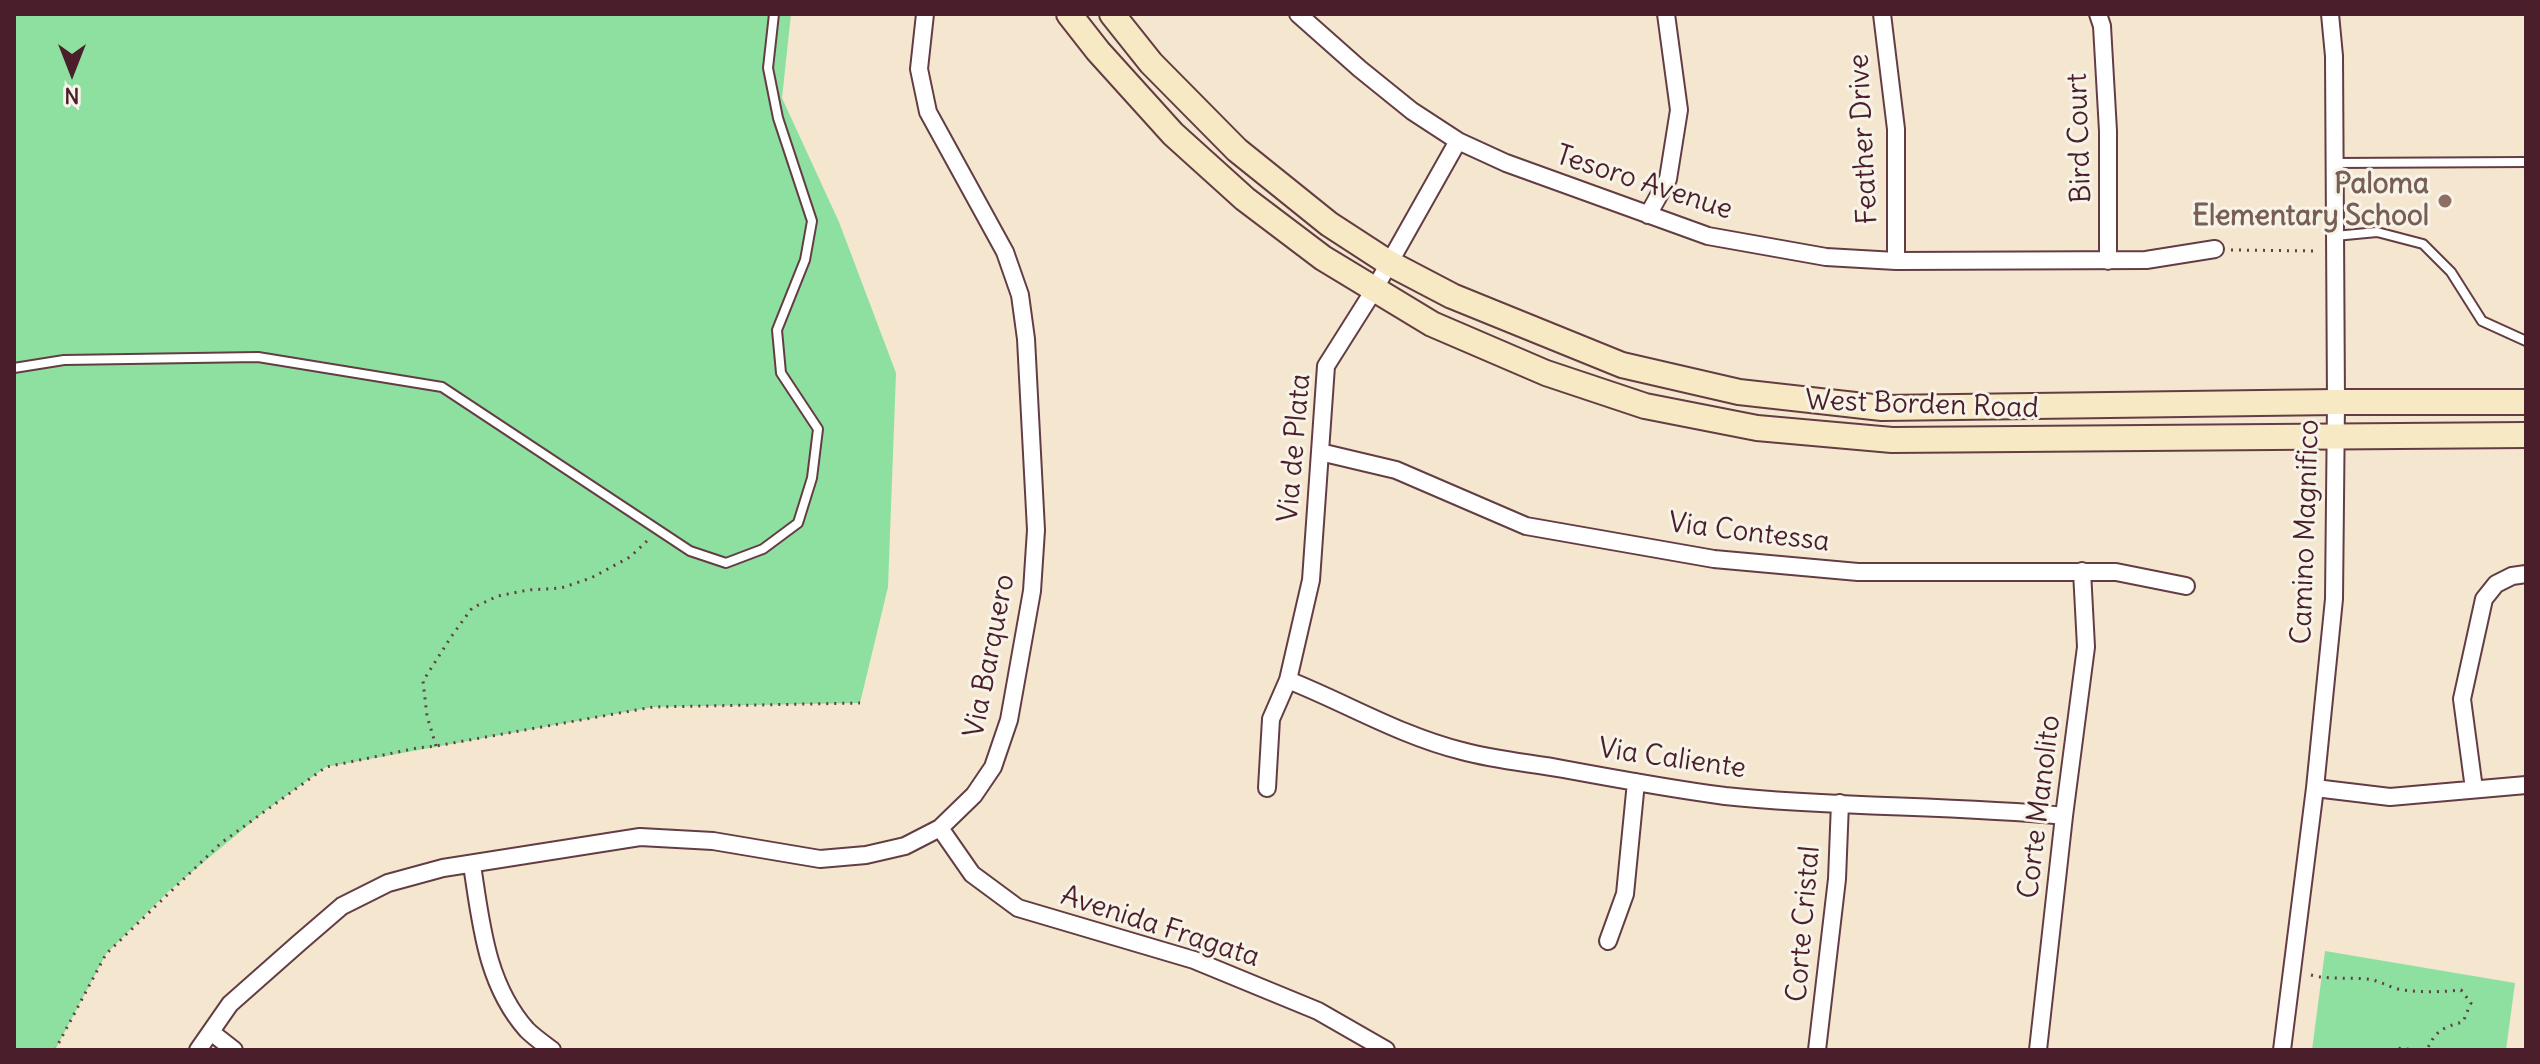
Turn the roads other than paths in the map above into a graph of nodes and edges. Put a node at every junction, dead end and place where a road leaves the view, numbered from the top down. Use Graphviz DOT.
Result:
graph roads {
  1 [pos="774,14"];
  2 [pos="925,14"];
  3 [pos="1069,14"];
  4 [pos="1112,14"];
  5 [pos="1298,14"];
  6 [pos="1666,14"];
  7 [pos="1882,14"];
  8 [pos="2098,14"];
  9 [pos="2330,14"];
  10 [pos="1458,141"];
  11 [pos="2526,162"];
  12 [pos="2334,163"];
  13 [pos="1648,215"];
  14 [pos="2335,244"];
  15 [pos="2215,249"];
  16 [pos="1896,261"];
  17 [pos="2108,261"];
  18 [pos="1389,263"];
  19 [pos="1374,290"];
  20 [pos="2526,341"];
  21 [pos="14,368"];
  22 [pos="2336,402"];
  23 [pos="2526,402"];
  24 [pos="2336,435"];
  25 [pos="2526,435"];
  26 [pos="1320,452"];
  27 [pos="2082,571"];
  28 [pos="2526,574"];
  29 [pos="2186,586"];
  30 [pos="1288,680"];
  31 [pos="1636,782"];
  32 [pos="2526,785"];
  33 [pos="1267,788"];
  34 [pos="2315,788"];
  35 [pos="2474,789"];
  36 [pos="1840,803"];
  37 [pos="2064,816"];
  38 [pos="940,828"];
  39 [pos="472,865"];
  40 [pos="1608,941"];
  41 [pos="211,1032"];
  42 [pos="198,1050"];
  43 [pos="234,1050"];
  44 [pos="552,1050"];
  45 [pos="1386,1050"];
  46 [pos="1817,1050"];
  47 [pos="2038,1050"];
  48 [pos="2282,1050"];
  1 -- 21 [label="lane"];
  2 -- 38 [label="street, Via Barquero"];
  3 -- 19 [label="main road, West Borden Road"];
  4 -- 18 [label="main road, West Borden Road"];
  5 -- 10 [label="street, Tesoro Avenue"];
  6 -- 13 [label="street"];
  7 -- 16 [label="street, Feather Drive"];
  8 -- 17 [label="street, Bird Court"];
  9 -- 12 [label="street, Camino Magnifico"];
  10 -- 13 [label="street, Tesoro Avenue"];
  10 -- 18 [label="street, Via de Plata"];
  11 -- 12 [label="lane"];
  12 -- 14 [label="street, Camino Magnifico"];
  13 -- 16 [label="street, Tesoro Avenue"];
  14 -- 20 [label="lane"];
  14 -- 22 [label="street, Camino Magnifico"];
  15 -- 17 [label="street, Tesoro Avenue"];
  16 -- 17 [label="street, Tesoro Avenue"];
  18 -- 19 [label="street, Via de Plata"];
  18 -- 22 [label="main road, West Borden Road"];
  19 -- 24 [label="main road, West Borden Road"];
  19 -- 26 [label="street, Via de Plata"];
  22 -- 23 [label="main road, West Borden Road"];
  22 -- 24 [label="street, Camino Magnifico"];
  24 -- 25 [label="main road, West Borden Road"];
  24 -- 34 [label="street, Camino Magnifico"];
  26 -- 27 [label="street, Via Contessa"];
  26 -- 30 [label="street, Via de Plata"];
  27 -- 29 [label="street, Via Contessa"];
  27 -- 37 [label="street, Corte Manolito"];
  28 -- 35 [label="street"];
  30 -- 31 [label="street, Via Caliente"];
  30 -- 33 [label="street, Via de Plata"];
  31 -- 36 [label="street, Via Caliente"];
  31 -- 40 [label="street"];
  32 -- 35 [label="street"];
  34 -- 35 [label="street"];
  34 -- 48 [label="street, Camino Magnifico"];
  36 -- 37 [label="street, Via Caliente"];
  36 -- 46 [label="street, Corte Cristal"];
  37 -- 47 [label="street, Corte Manolito"];
  38 -- 39 [label="street, Via Barquero"];
  38 -- 45 [label="street, Avenida Fragata"];
  39 -- 41 [label="street, Via Barquero"];
  39 -- 44 [label="street"];
  41 -- 42 [label="street, Via Barquero"];
  41 -- 43 [label="street"];
}
